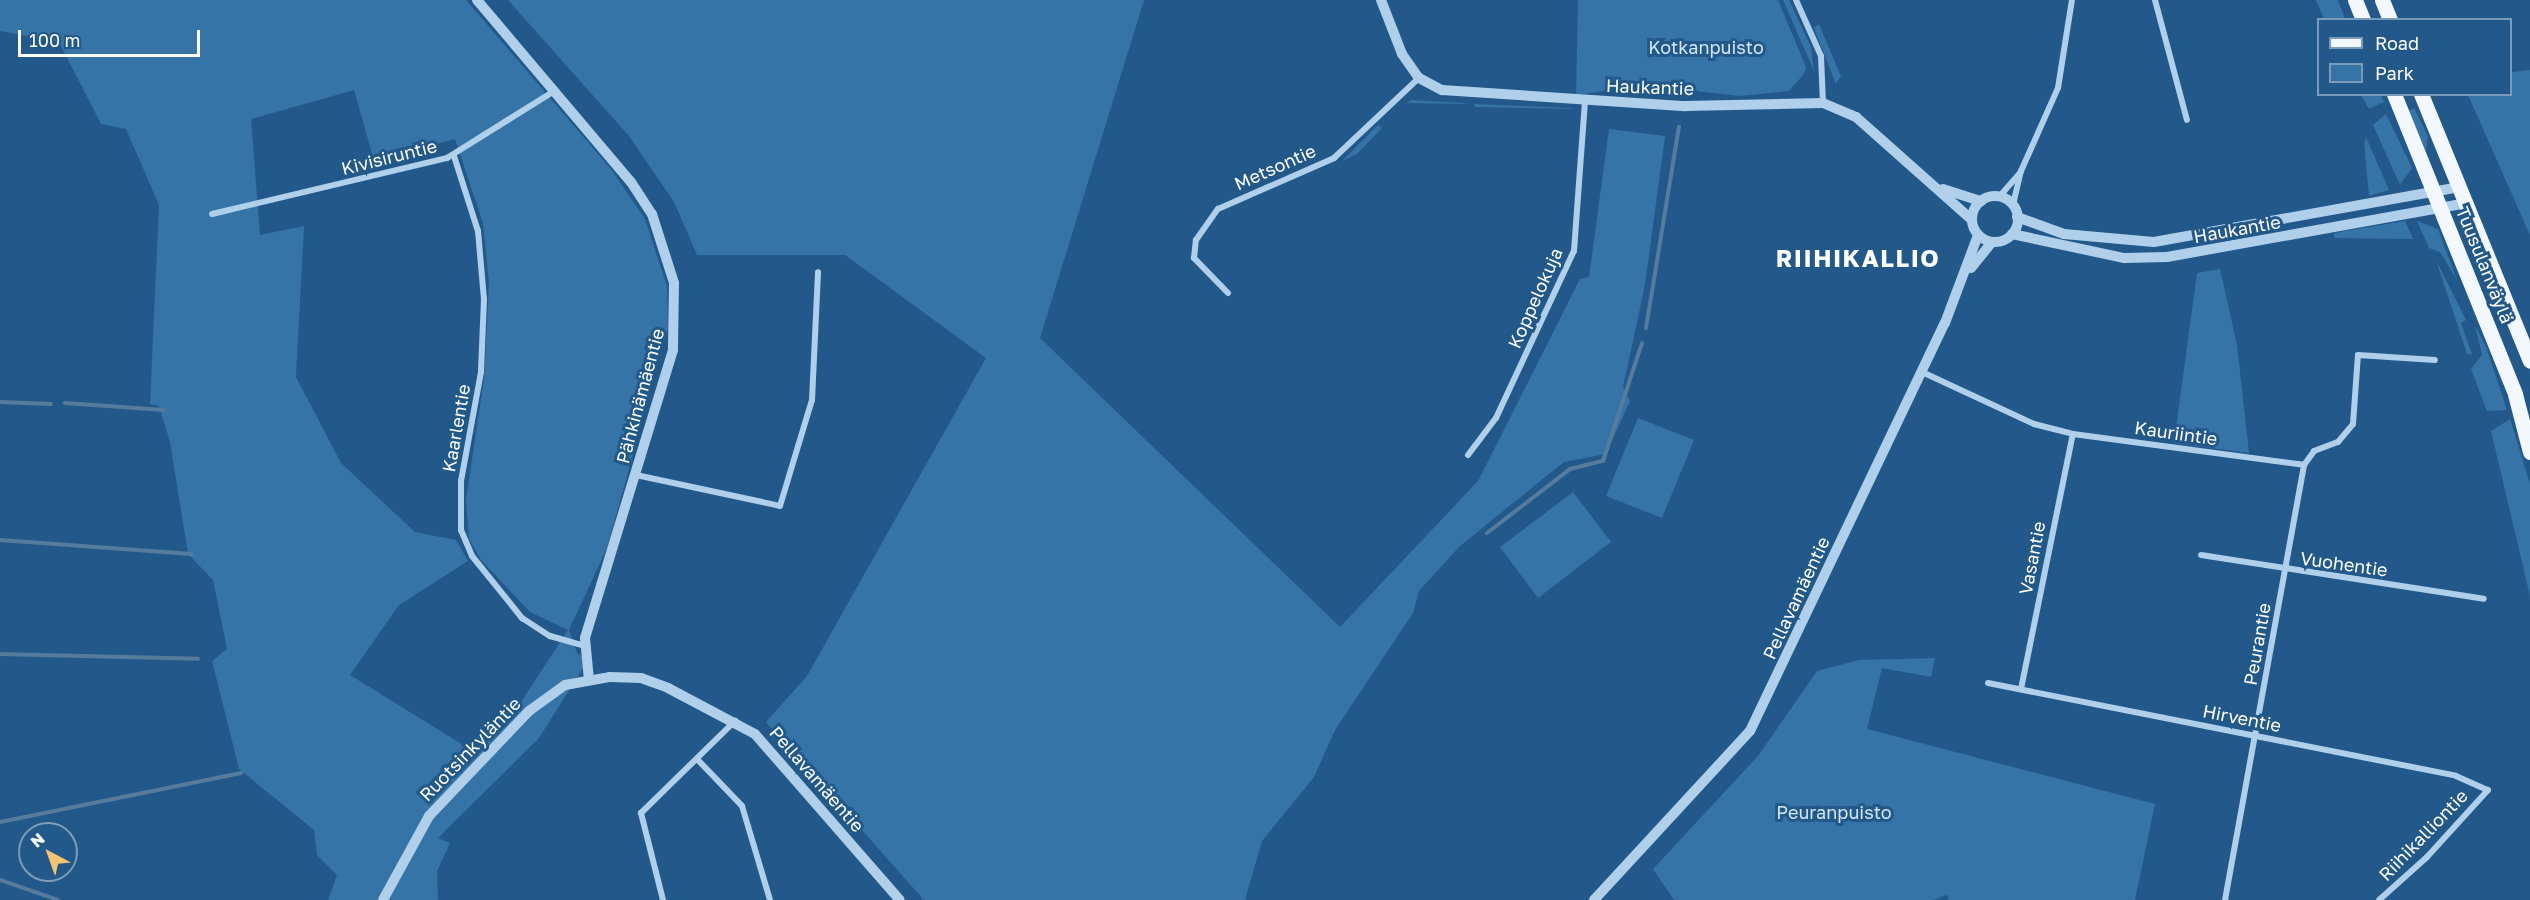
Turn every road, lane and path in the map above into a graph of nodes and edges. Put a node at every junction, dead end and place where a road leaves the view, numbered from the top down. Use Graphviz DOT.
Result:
graph roads {
  1 [pos="477,0"];
  2 [pos="1381,0"];
  3 [pos="1796,0"];
  4 [pos="2072,0"];
  5 [pos="2155,0"];
  6 [pos="2355,0"];
  7 [pos="2382,0"];
  8 [pos="2362,18"];
  9 [pos="2389,18"];
  10 [pos="1419,78"];
  11 [pos="557,90"];
  12 [pos="2395,96"];
  13 [pos="2422,96"];
  14 [pos="1585,102"];
  15 [pos="1822,103"];
  16 [pos="2187,120"];
  17 [pos="454,156"];
  18 [pos="2021,171"];
  19 [pos="2461,187"];
  20 [pos="1942,189"];
  21 [pos="2435,193"];
  22 [pos="1999,197"];
  23 [pos="1981,201"];
  24 [pos="2467,203"];
  25 [pos="2013,206"];
  26 [pos="2441,208"];
  27 [pos="212,214"];
  28 [pos="2017,217"];
  29 [pos="1971,219"];
  30 [pos="2012,234"];
  31 [pos="1978,235"];
  32 [pos="1992,242"];
  33 [pos="1969,271"];
  34 [pos="818,272"];
  35 [pos="1228,293"];
  36 [pos="2435,360"];
  37 [pos="2530,361"];
  38 [pos="1922,372"];
  39 [pos="2073,434"];
  40 [pos="2530,452"];
  41 [pos="1468,455"];
  42 [pos="2304,465"];
  43 [pos="636,475"];
  44 [pos="2201,555"];
  45 [pos="2286,571"];
  46 [pos="2484,599"];
  47 [pos="586,646"];
  48 [pos="589,680"];
  49 [pos="1988,683"];
  50 [pos="2021,688"];
  51 [pos="735,721"];
  52 [pos="2256,736"];
  53 [pos="697,759"];
  54 [pos="2487,790"];
  55 [pos="383,900"];
  56 [pos="663,900"];
  57 [pos="770,900"];
  58 [pos="900,900"];
  59 [pos="1594,900"];
  60 [pos="2225,900"];
  61 [pos="2379,900"];
  1 -- 11 [label="street, Pähkinämäentie"];
  2 -- 10 [label="street"];
  3 -- 15 [label="street"];
  4 -- 18 [label="street"];
  5 -- 16 [label="street"];
  6 -- 8 [label="main road"];
  7 -- 9 [label="main road"];
  10 -- 14 [label="street, Haukantie"];
  10 -- 35 [label="street, Metsontie"];
  11 -- 17 [label="street, Kivisiruntie"];
  11 -- 43 [label="street, Pähkinämäentie"];
  12 -- 21 [label="main road, Tuusulanväylä"];
  13 -- 19 [label="main road, Tuusulanväylä"];
  14 -- 15 [label="street, Haukantie"];
  14 -- 41 [label="street, Koppelokuja"];
  15 -- 20 [label="street, Haukantie"];
  17 -- 27 [label="street, Kivisiruntie"];
  17 -- 47 [label="street, Kaarlentie"];
  18 -- 22 [label="street"];
  18 -- 25 [label="street"];
  19 -- 21 [label="street, Haukantie"];
  19 -- 24 [label="main road, Tuusulanväylä"];
  20 -- 23 [label="street, Haukantie"];
  20 -- 29 [label="street, Haukantie"];
  21 -- 26 [label="main road, Tuusulanväylä"];
  21 -- 28 [label="street, Haukantie"];
  22 -- 23 [label="street"];
  22 -- 25 [label="street"];
  23 -- 29 [label="street"];
  24 -- 26 [label="street, Haukantie"];
  24 -- 37 [label="main road, Tuusulanväylä"];
  25 -- 28 [label="street"];
  26 -- 30 [label="street, Haukantie"];
  26 -- 40 [label="main road, Tuusulanväylä"];
  28 -- 30 [label="street"];
  29 -- 31 [label="street"];
  30 -- 32 [label="street"];
  31 -- 32 [label="street"];
  31 -- 33 [label="street, Pellavamäentie"];
  32 -- 33 [label="street, Pellavamäentie"];
  33 -- 38 [label="street, Pellavamäentie"];
  34 -- 43 [label="street"];
  36 -- 42 [label="street"];
  38 -- 39 [label="street, Kauriintie"];
  38 -- 59 [label="street, Pellavamäentie"];
  39 -- 42 [label="street, Kauriintie"];
  39 -- 50 [label="street, Vasantie"];
  42 -- 45 [label="street, Peurantie"];
  43 -- 47 [label="street, Pähkinämäentie"];
  44 -- 45 [label="street, Vuohentie"];
  45 -- 46 [label="street, Vuohentie"];
  45 -- 52 [label="street, Peurantie"];
  47 -- 48 [label="street, Pähkinämäentie"];
  48 -- 51 [label="street, Pellavamäentie"];
  48 -- 55 [label="street, Ruotsinkyläntie"];
  49 -- 50 [label="street, Hirventie"];
  50 -- 52 [label="street, Hirventie"];
  51 -- 53 [label="street"];
  51 -- 58 [label="street, Pellavamäentie"];
  52 -- 54 [label="street, Hirventie"];
  52 -- 60 [label="street, Peurantie"];
  53 -- 56 [label="street"];
  53 -- 57 [label="street"];
  54 -- 61 [label="street, Riihikalliontie"];
}
